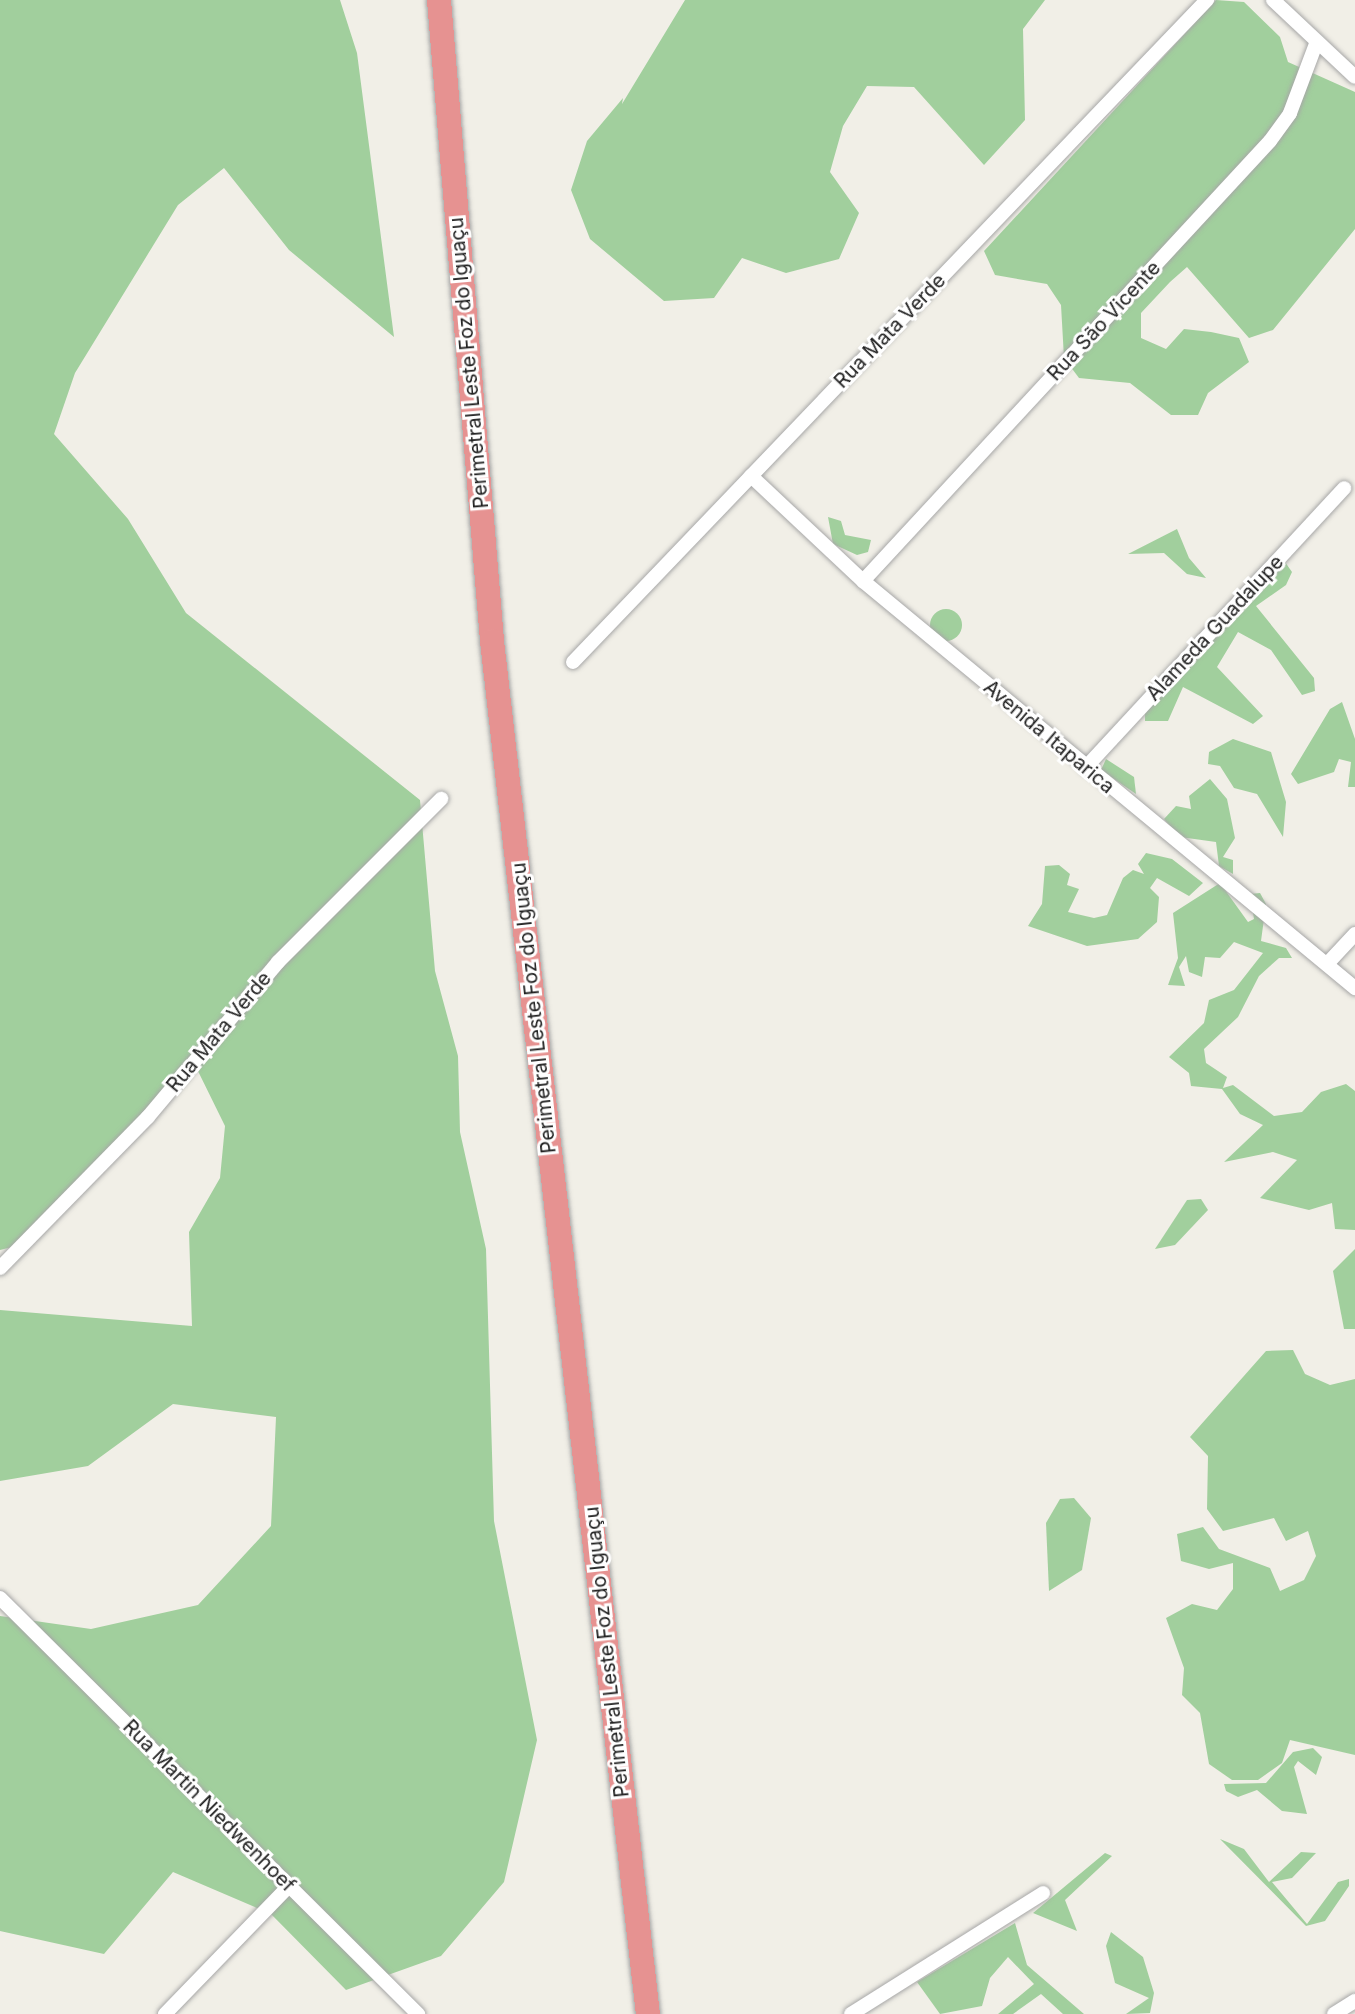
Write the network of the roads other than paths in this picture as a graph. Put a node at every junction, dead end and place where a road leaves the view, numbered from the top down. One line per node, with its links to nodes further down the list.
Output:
1 (439, 0): 22 (highway, Perimetral Leste Foz do Iguaçu)
2 (1207, 0): 6 (street, Rua Mata Verde)
3 (1273, 0): 4 (street)
4 (1316, 44): 5 (street); 8 (street, Rua São Vicente)
5 (1355, 77)
6 (751, 476): 8 (street, Avenida Itaparica); 9 (street, Rua Mata Verde)
7 (1344, 488): 10 (street, Alameda Guadalupe)
8 (863, 581): 10 (street, Avenida Itaparica)
9 (573, 662)
10 (1086, 767): 13 (street, Avenida Itaparica)
11 (441, 799): 15 (street, Rua Mata Verde)
12 (1355, 934): 13 (street)
13 (1327, 964): 14 (street, Avenida Itaparica)
14 (1355, 988)
15 (0, 1268)
16 (0, 1598): 17 (street, Rua Martin Niedwenhoef)
17 (289, 1886): 20 (street); 21 (street, Rua Martin Niedwenhoef)
18 (1043, 1893): 23 (street)
19 (1355, 2001): 24 (street)
20 (165, 2014)
21 (418, 2014)
22 (648, 2014)
23 (851, 2014)
24 (1334, 2014)

